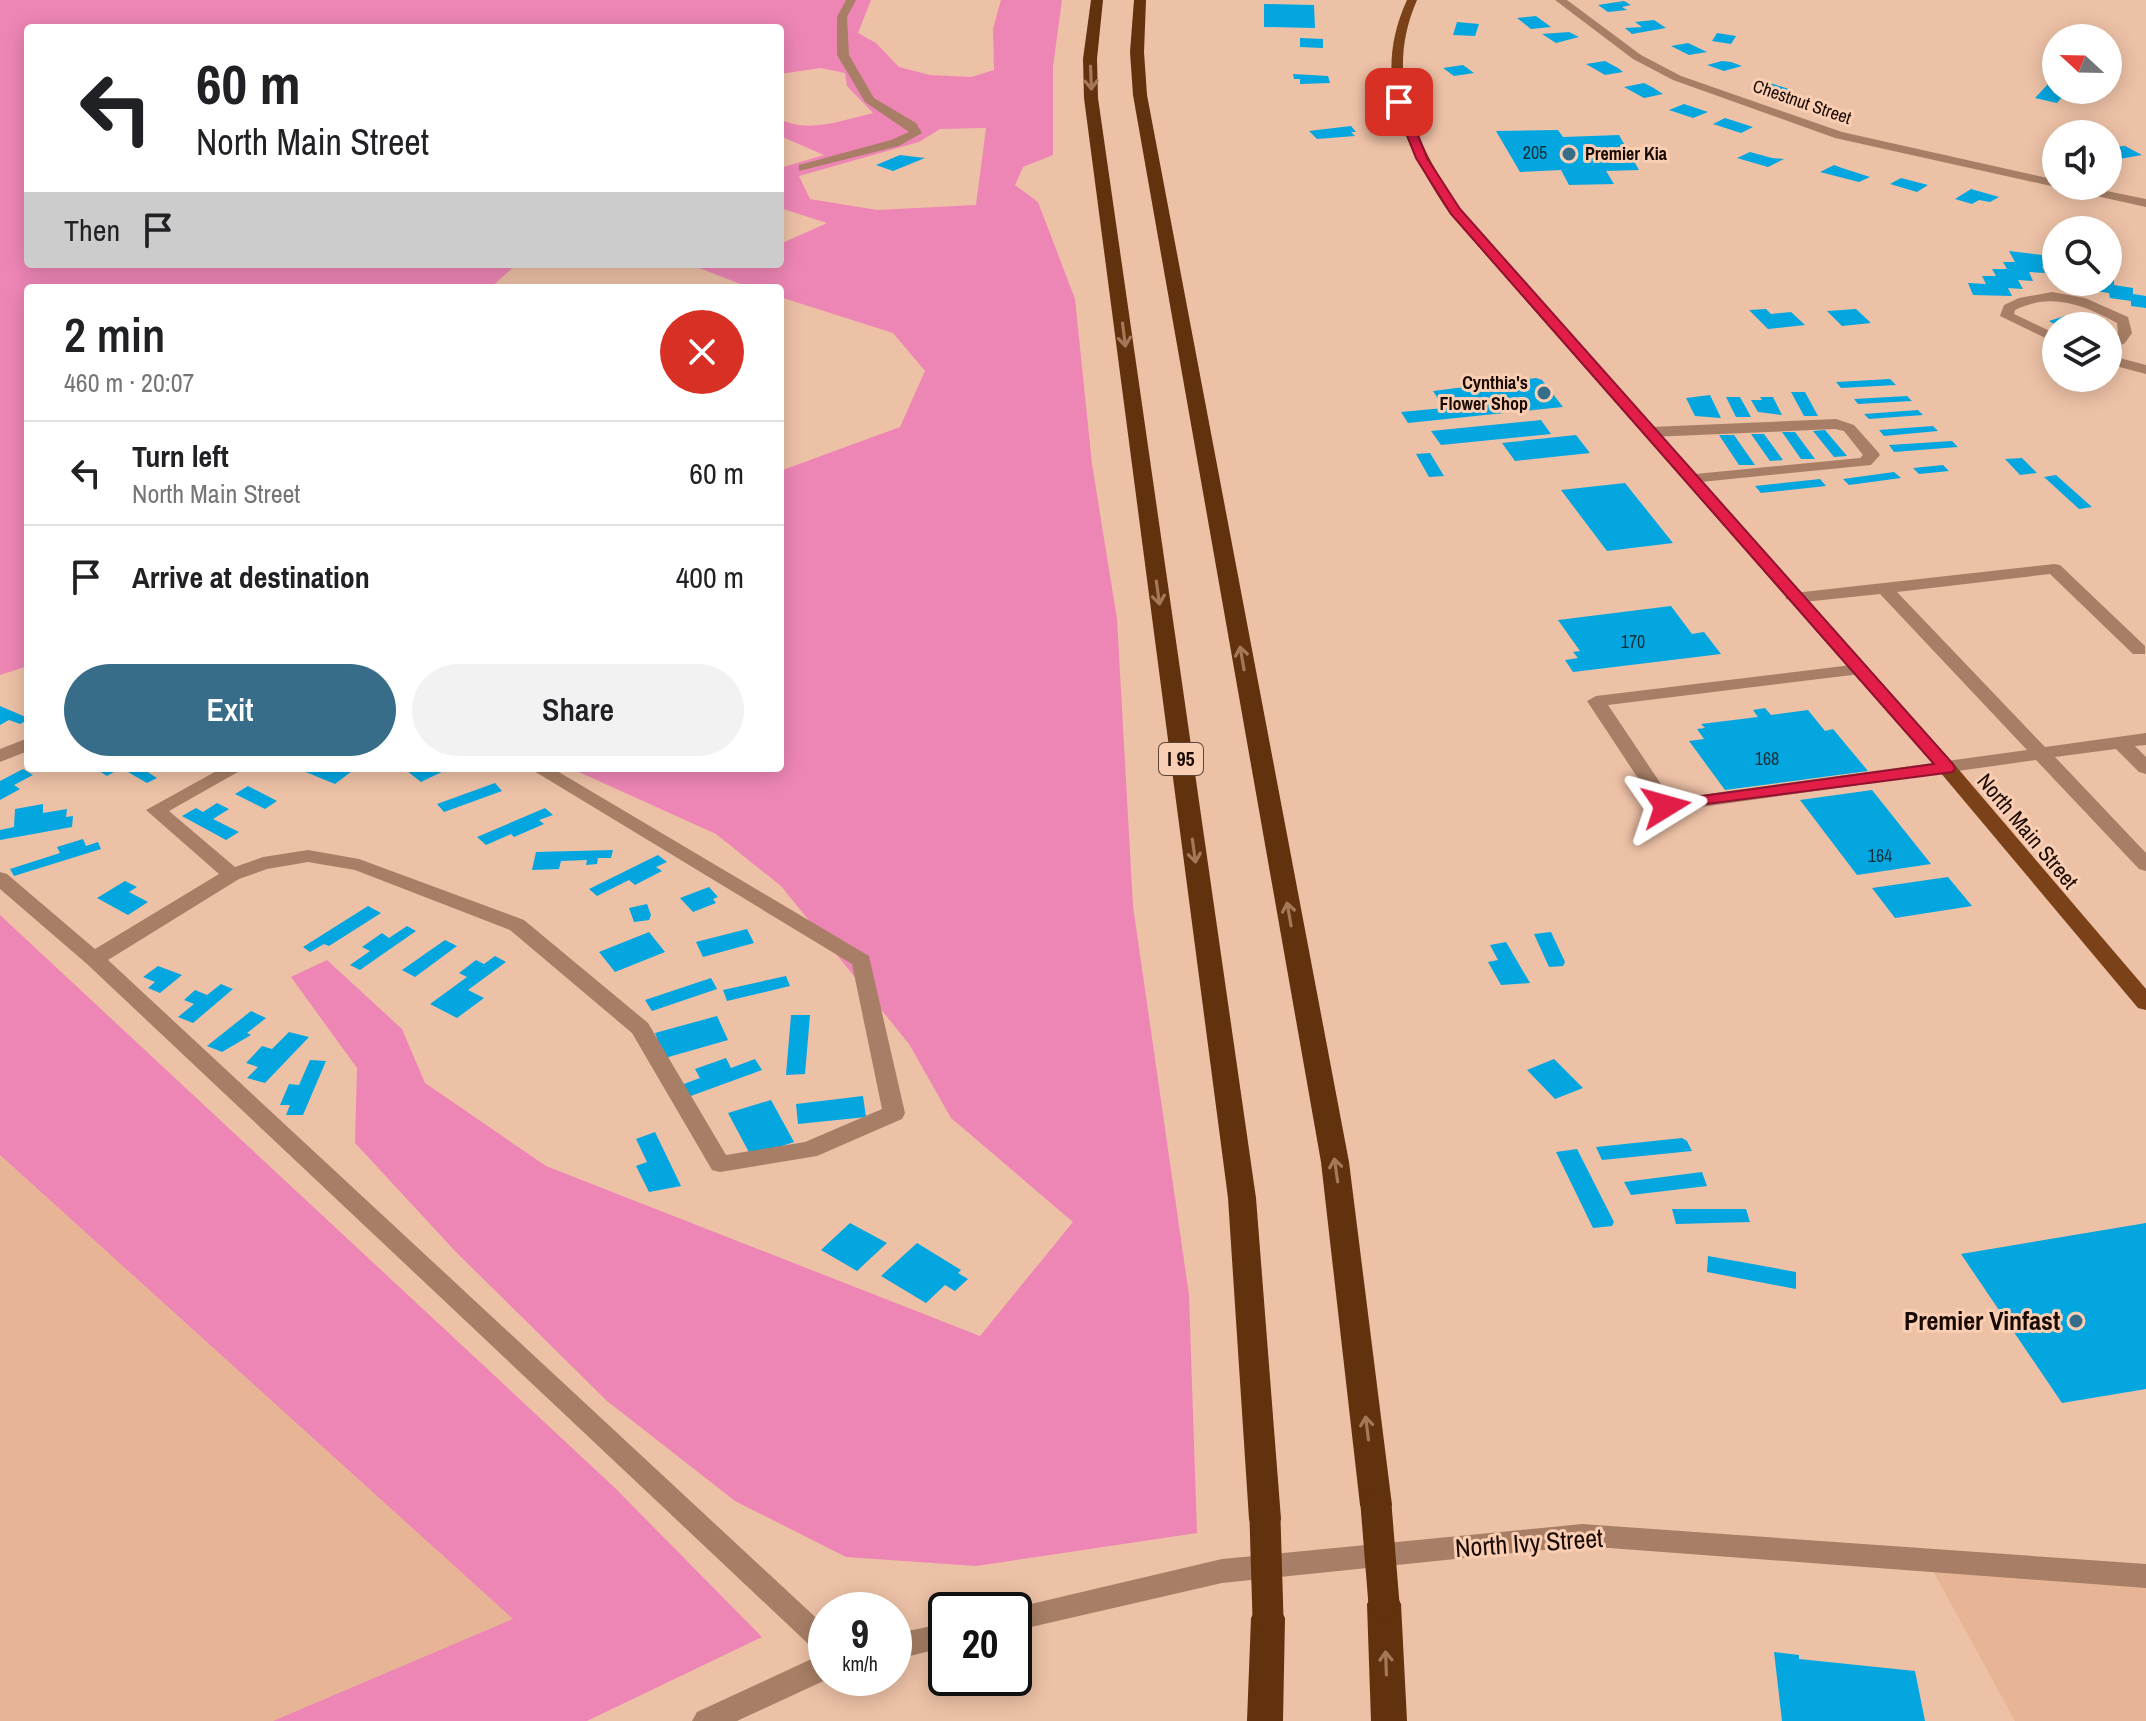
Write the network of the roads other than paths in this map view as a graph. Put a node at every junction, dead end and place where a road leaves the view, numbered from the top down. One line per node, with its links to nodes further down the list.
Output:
1 (851, 0): 6 (street)
2 (1097, 0): 41 (highway, I 95, one-way to 41, bridge)
3 (1140, 0): 42 (highway, one-way to 3, bridge)
4 (1412, 0): 16 (main road, North Main Street)
5 (1560, 0): 7 (street, Chestnut Street)
6 (803, 168)
7 (2042, 181)
8 (2122, 198): 9 (street)
9 (2146, 203)
10 (2105, 312): 12 (street)
11 (2122, 320): 13 (street)
12 (2042, 332)
13 (2122, 339)
14 (2122, 363): 15 (street)
15 (2146, 370)
16 (1651, 432): 17 (main road, North Main Street); 17 (street)
17 (1691, 478): 19 (main road, North Main Street)
18 (1886, 590): 19 (street); 20 (street); 25 (street)
19 (1794, 598): 21 (main road, North Main Street)
20 (2139, 650)
21 (1860, 669): 27 (main road, North Main Street); 27 (street)
22 (2146, 739): 23 (street)
23 (2121, 743): 25 (street); 28 (street)
24 (24, 746): 26 (street)
25 (2042, 754): 27 (street); 31 (street)
26 (0, 756)
27 (1947, 768): 35 (main road, North Main Street)
28 (2146, 768)
29 (228, 772): 32 (street)
30 (545, 772): 32 (street)
31 (2146, 865)
32 (232, 875): 34 (street)
33 (0, 878): 34 (street)
34 (94, 959): 38 (street)
35 (2146, 1003)
36 (2146, 1576): 37 (street, North Ivy Street)
37 (1032, 1615)
38 (808, 1628)
39 (808, 1674): 40 (street)
40 (707, 1721)
41 (1263, 1721)
42 (1389, 1721)

